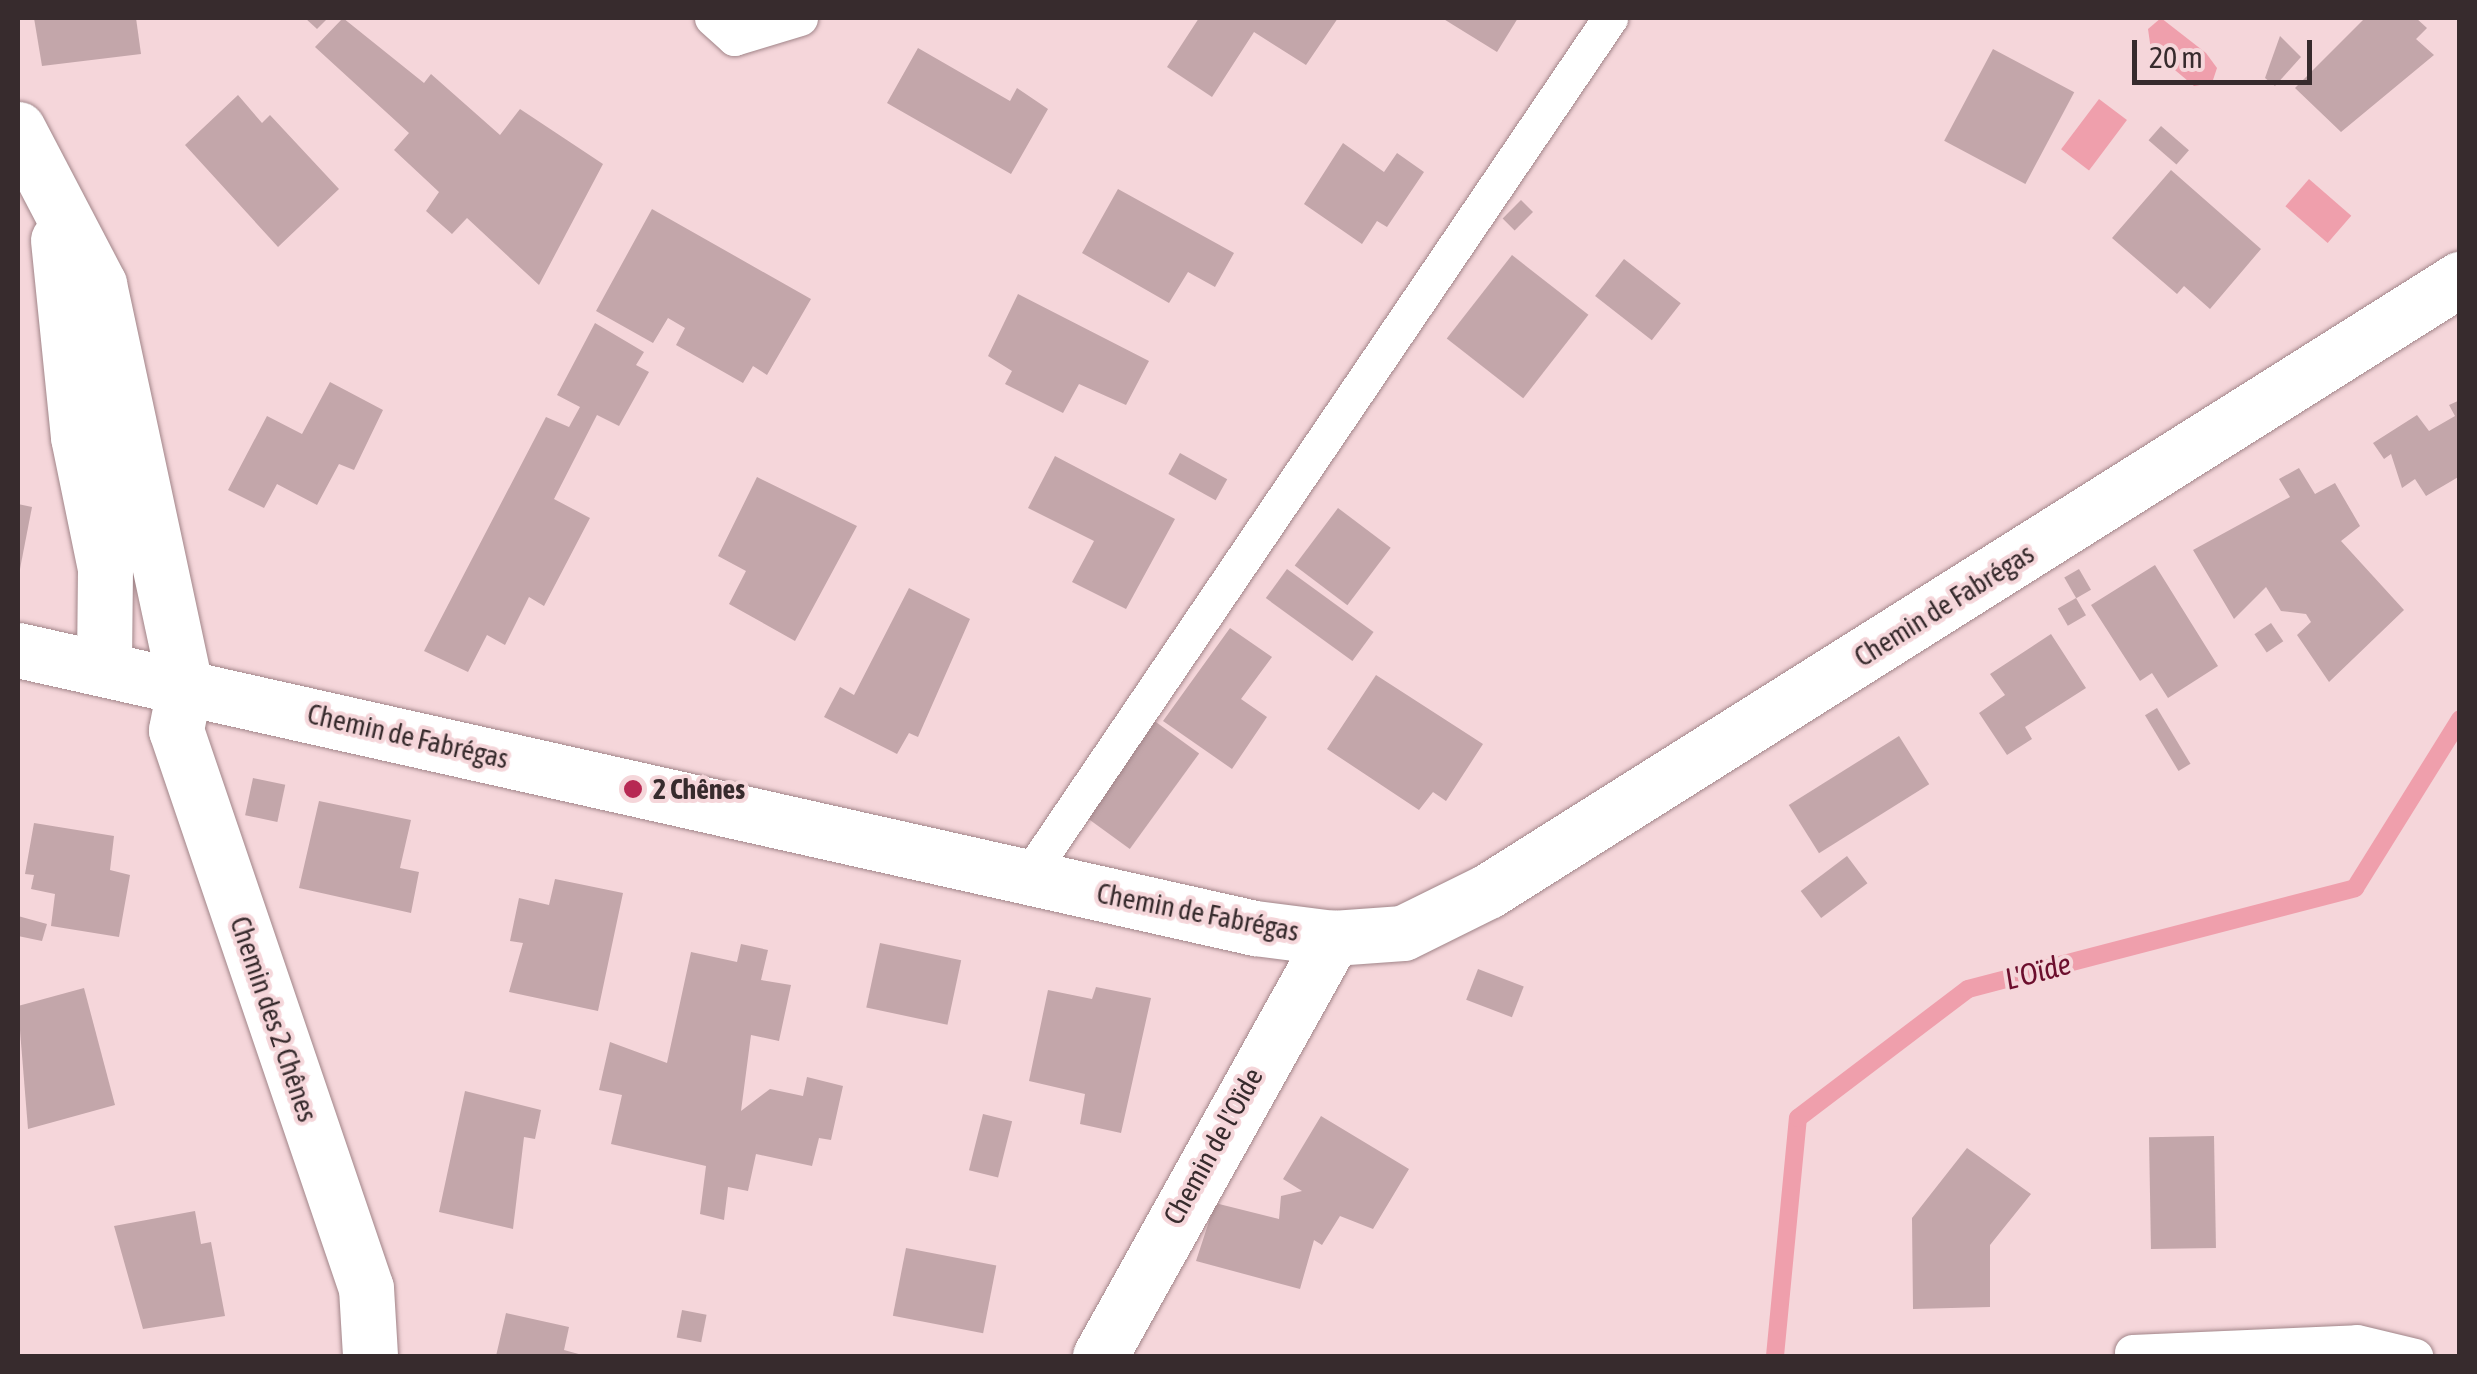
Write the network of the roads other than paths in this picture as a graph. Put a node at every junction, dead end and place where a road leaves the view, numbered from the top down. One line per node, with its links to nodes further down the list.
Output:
1 (712, 18): 2 (lane)
2 (800, 18)
3 (1610, 18): 10 (lane)
4 (18, 129): 5 (street)
5 (53, 194): 8 (street); 9 (street)
6 (2460, 279): 11 (street, Chemin de Fabrégas)
7 (18, 650): 8 (street, Chemin de Fabrégas)
8 (104, 668): 9 (street, Chemin de Fabrégas)
9 (185, 684): 10 (street, Chemin de Fabrégas); 13 (street, Chemin des 2 Chênes)
10 (1028, 876): 11 (street, Chemin de Fabrégas)
11 (1333, 938): 14 (street, Chemin de l'Oïde)
12 (2132, 1352): 15 (lane)
13 (370, 1356)
14 (1100, 1356)
15 (2415, 1356)

